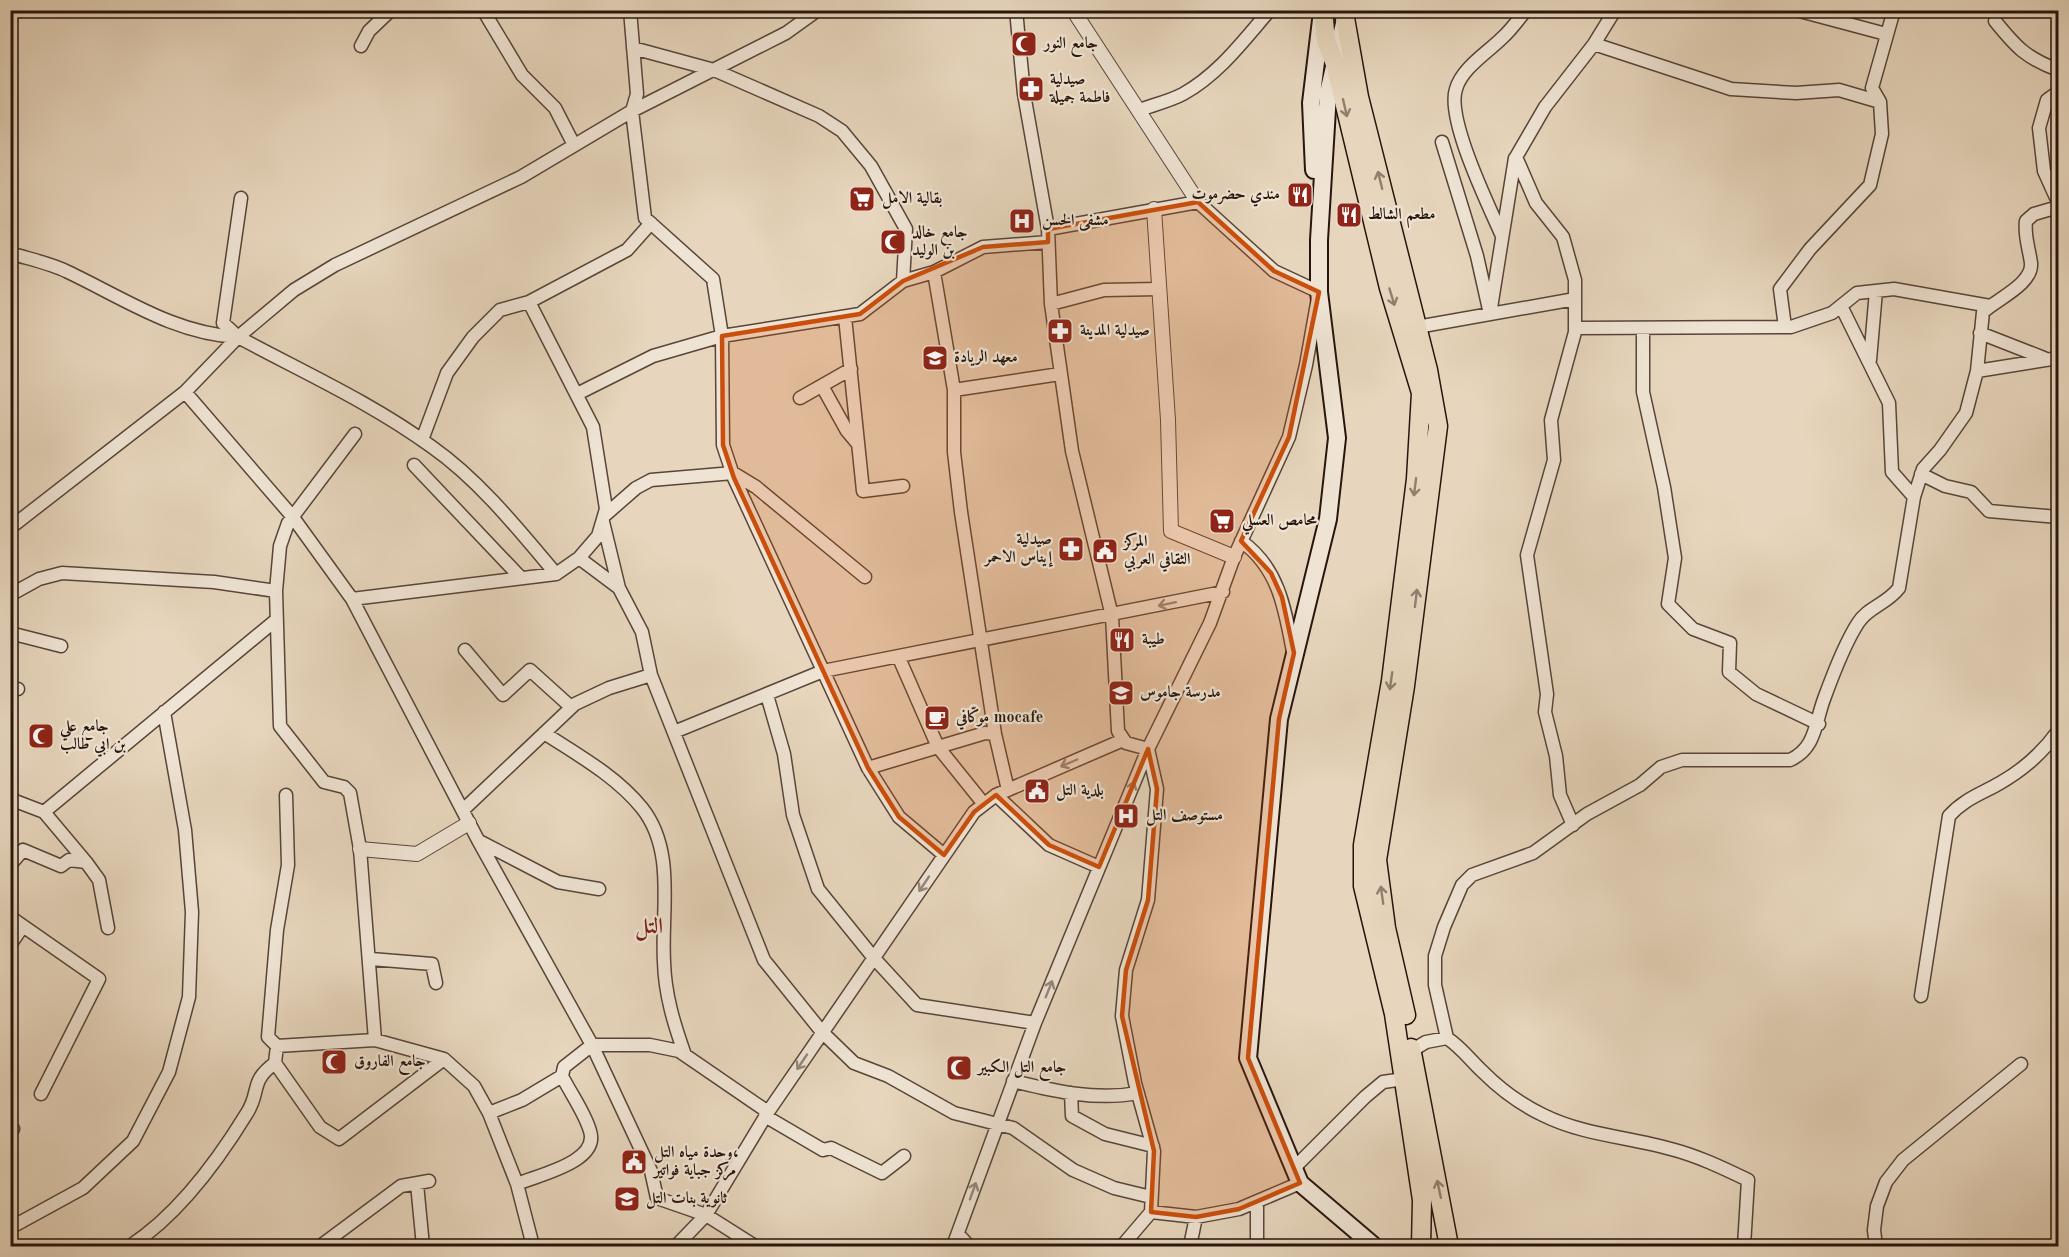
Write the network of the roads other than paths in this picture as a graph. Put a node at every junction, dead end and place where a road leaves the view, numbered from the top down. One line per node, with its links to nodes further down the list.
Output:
1 (391, 10): 17 (street)
2 (483, 10): 27 (street)
3 (630, 10): 18 (street)
4 (818, 10): 20 (street)
5 (1016, 10): 35 (street)
6 (1072, 10): 24 (street)
7 (1270, 10): 24 (street)
8 (1526, 10): 36 (street)
9 (1615, 10): 16 (street)
10 (1796, 10): 15 (street)
11 (1894, 10): 15 (street)
12 (1322, 13): 19 (main road); 37 (main road)
13 (1346, 14): 19 (main road); 51 (main road, one-way to 13)
14 (1995, 21): 21 (street)
15 (1886, 34): 23 (street)
16 (1594, 44): 23 (street); 28 (street)
17 (361, 46)
18 (633, 48): 20 (street); 25 (street)
19 (1335, 64): 37 (main road); 148 (main road, one-way to 148)
20 (714, 70): 25 (street); 40 (street)
21 (2058, 70)
22 (2058, 92): 31 (street)
23 (1880, 102): 52 (street)
24 (1139, 110): 30 (street)
25 (632, 111): 27 (street); 34 (street)
26 (1442, 142): 49 (street)
27 (574, 145): 57 (street)
28 (1515, 157): 36 (street); 44 (street)
29 (241, 198): 57 (street)
30 (1198, 202): 33 (street); 43 (street)
31 (2058, 202)
32 (2058, 207): 48 (street)
33 (1154, 208): 35 (street); 41 (street)
34 (651, 223): 45 (street); 56 (street)
35 (1048, 235): 39 (street); 46 (street)
36 (1502, 238): 49 (street)
37 (1319, 240): 43 (main road)
38 (10, 253): 57 (street)
39 (934, 272): 40 (street); 64 (street)
40 (903, 281): 50 (street)
41 (1160, 289): 46 (street); 81 (street)
42 (1876, 291): 47 (street); 48 (street); 59 (street)
43 (1319, 292): 80 (street); 97 (main road)
44 (1575, 299): 49 (street); 53 (street)
45 (529, 302): 66 (street); 69 (street)
46 (1051, 304): 62 (street)
47 (1840, 306): 52 (street); 59 (street)
48 (1990, 306): 55 (street)
49 (1490, 314): 51 (street)
50 (845, 317): 56 (street); 60 (street)
51 (1417, 327): 142 (main road, one-way to 51)
52 (1785, 327): 54 (street)
53 (1575, 328): 54 (street); 120 (street)
54 (1642, 328): 104 (street)
55 (1980, 333): 58 (street); 61 (street)
56 (722, 336): 66 (street); 72 (street)
57 (238, 337): 65 (street); 69 (street)
58 (2052, 358): 61 (street)
59 (1870, 361): 75 (street)
60 (851, 369): 63 (street); 70 (street)
61 (1977, 371): 73 (street)
62 (1060, 374): 64 (street); 91 (street)
63 (822, 386): 67 (street); 70 (street)
64 (954, 390): 94 (street)
65 (184, 392): 76 (street); 79 (street)
66 (577, 394): 78 (street)
67 (800, 398)
68 (355, 434): 76 (street)
69 (422, 440): 83 (street)
70 (858, 443): 74 (street)
71 (414, 465): 85 (street)
72 (733, 473): 78 (street); 84 (street); 99 (street)
73 (1921, 474): 75 (street); 77 (street)
74 (903, 486)
75 (1914, 497): 104 (street)
76 (292, 516): 87 (street); 90 (street)
77 (2058, 517)
78 (603, 518): 82 (street); 86 (street)
79 (10, 528)
80 (1241, 542): 81 (street); 97 (street)
81 (1234, 557): 88 (street)
82 (579, 558): 83 (street); 86 (street)
83 (556, 574): 85 (street)
84 (865, 577)
85 (521, 578): 90 (street)
86 (619, 588): 100 (street)
87 (276, 591): 89 (street); 92 (street)
88 (1222, 592): 91 (street, one-way to 91); 111 (street)
89 (10, 595)
90 (352, 599): 119 (street)
91 (1112, 616): 94 (street); 109 (street)
92 (276, 620): 103 (street); 122 (street)
93 (10, 633): 95 (street)
94 (981, 638): 98 (street); 108 (street)
95 (61, 646)
96 (465, 650): 102 (street)
97 (1294, 653): 158 (main road)
98 (899, 658): 99 (street); 110 (street)
99 (823, 671): 101 (street); 112 (street)
100 (651, 675): 102 (street); 106 (street)
101 (767, 695): 106 (street); 132 (street)
102 (572, 707): 107 (street)
103 (164, 712): 118 (street); 165 (street)
104 (1819, 724): 120 (street)
105 (2058, 731): 135 (street)
106 (674, 732): 137 (street)
107 (544, 733): 119 (street); 143 (street)
108 (995, 734): 110 (street); 113 (street)
109 (1123, 740): 111 (street); 113 (street, one-way to 113)
110 (938, 747): 112 (street); 117 (street)
111 (1148, 749): 126 (street, one-way to 111); 151 (street)
112 (868, 768): 123 (street)
113 (1008, 789): 115 (street)
114 (286, 795): 141 (street)
115 (996, 795): 117 (street); 126 (street)
116 (10, 799): 118 (street)
117 (983, 803): 123 (street)
118 (44, 812): 124 (street)
119 (466, 817): 121 (street); 122 (street)
120 (1573, 825): 138 (street)
121 (478, 840): 127 (street); 140 (street)
122 (360, 849): 133 (street)
123 (944, 855): 132 (street, one-way to 132)
124 (86, 862): 125 (street); 130 (street)
125 (10, 865)
126 (1099, 867): 136 (street, one-way to 126)
127 (599, 889)
128 (10, 917): 129 (street)
129 (22, 926): 131 (street); 152 (street)
130 (108, 928)
131 (10, 945)
132 (873, 957): 136 (street); 137 (street)
133 (371, 959): 134 (street); 139 (street)
134 (436, 983)
135 (1921, 996)
136 (1035, 1023): 149 (street)
137 (822, 1032): 154 (street, one-way to 154); 155 (street)
138 (1447, 1038): 142 (street); 180 (street)
139 (375, 1040): 141 (street); 144 (street)
140 (592, 1045): 143 (street); 147 (street); 163 (street)
141 (277, 1046): 145 (street)
142 (1411, 1051): 179 (main road, one-way to 142)
143 (685, 1055): 154 (street)
144 (444, 1059): 145 (street); 153 (street)
145 (275, 1063): 169 (street)
146 (2021, 1064): 181 (street)
147 (562, 1077): 153 (street); 159 (street)
148 (1404, 1079): 158 (street); 178 (main road)
149 (1013, 1081): 150 (street); 155 (street)
150 (1071, 1093): 151 (street); 156 (street)
151 (1138, 1093): 156 (street)
152 (41, 1094)
153 (489, 1113): 159 (street)
154 (767, 1114): 157 (street); 163 (street)
155 (998, 1123): 160 (street); 166 (street, one-way to 155)
156 (1152, 1146): 160 (street)
157 (904, 1156)
158 (1297, 1176): 161 (street); 177 (main road)
159 (517, 1184): 171 (street)
160 (1151, 1197): 162 (street)
161 (1257, 1203): 164 (street); 176 (street)
162 (1151, 1212): 164 (street); 174 (street)
163 (706, 1215): 168 (street); 172 (street)
164 (1196, 1217): 175 (street)
165 (10, 1228)
166 (955, 1240): 173 (street)
167 (323, 1244): 170 (street)
168 (681, 1245)
169 (130, 1246)
170 (423, 1246)
171 (533, 1246)
172 (755, 1246)
173 (969, 1246)
174 (1122, 1246)
175 (1190, 1246)
176 (1257, 1246)
177 (1374, 1246)
178 (1421, 1246)
179 (1449, 1246)
180 (1744, 1246)
181 (1876, 1246)

